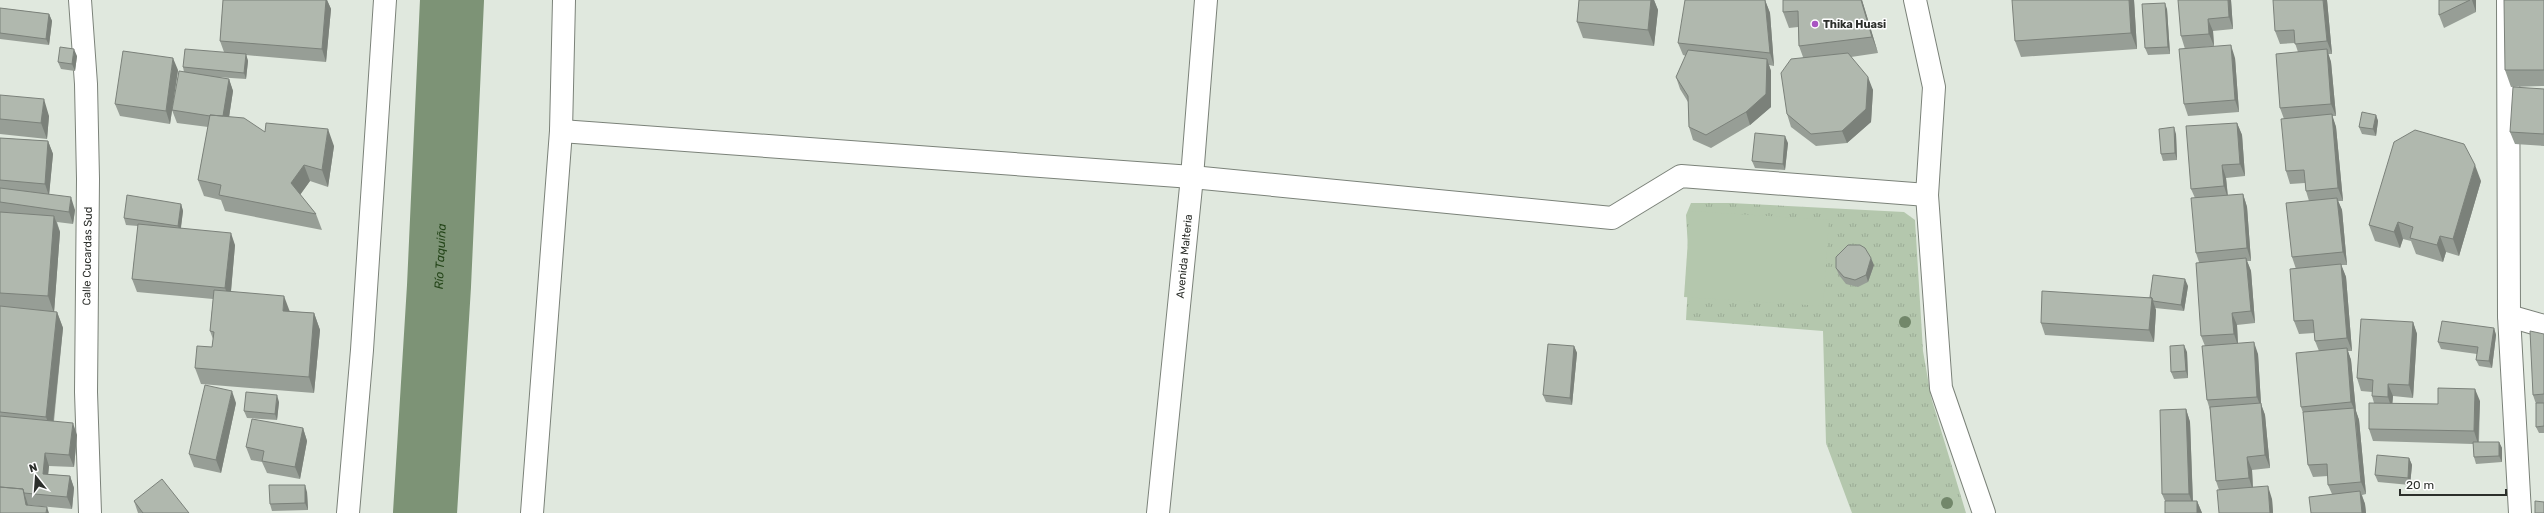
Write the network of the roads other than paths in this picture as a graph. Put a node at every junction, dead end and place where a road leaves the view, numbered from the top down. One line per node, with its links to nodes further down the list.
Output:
1 (80, 0): 12 (street, Calle Cucardas Sud)
2 (385, 0): 13 (street)
3 (564, 0): 7 (street)
4 (1206, 0): 8 (street, Avenida Malteria)
5 (1915, 0): 9 (street)
6 (2508, 0): 10 (street)
7 (562, 131): 8 (street); 14 (street)
8 (1192, 177): 9 (street); 15 (street, Avenida Malteria)
9 (1927, 194): 16 (street)
10 (2509, 316): 11 (street); 17 (street)
11 (2544, 326)
12 (90, 513)
13 (348, 513)
14 (532, 513)
15 (1158, 513)
16 (1984, 513)
17 (2520, 513)

